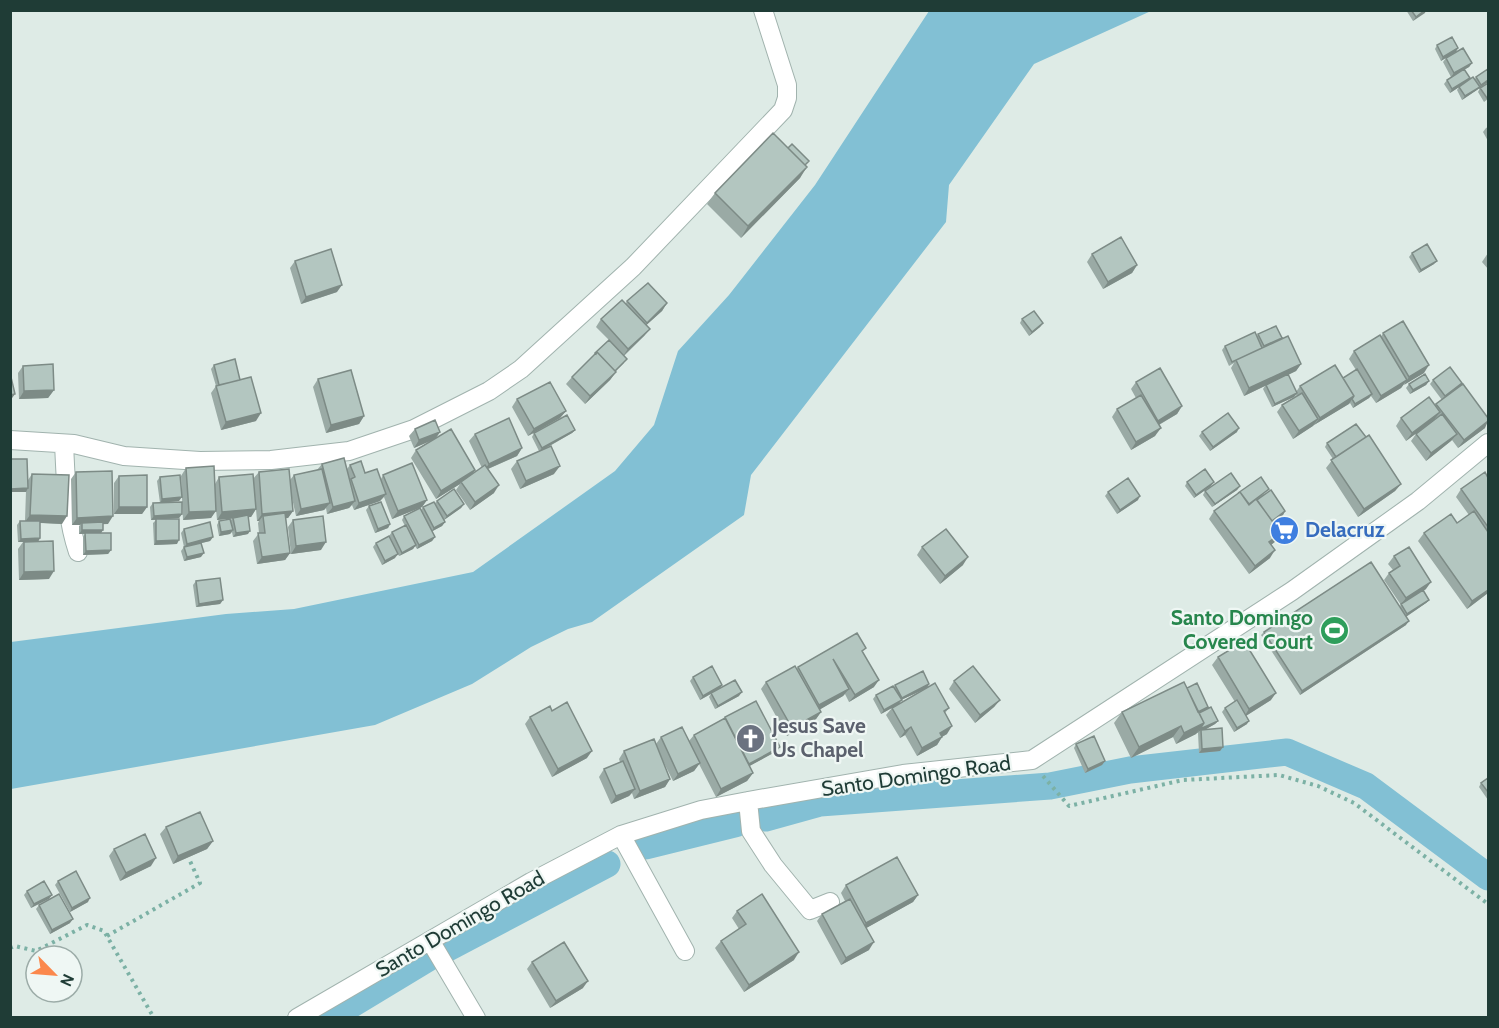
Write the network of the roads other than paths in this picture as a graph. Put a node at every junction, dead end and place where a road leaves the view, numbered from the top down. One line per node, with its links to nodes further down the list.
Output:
1 (763, 10): 4 (street)
2 (10, 440): 4 (street)
3 (1488, 443): 6 (street, Santo Domingo Road)
4 (64, 444): 5 (street)
5 (78, 552)
6 (748, 801): 7 (street, Santo Domingo Road); 8 (street)
7 (621, 835): 9 (street, Santo Domingo Road); 10 (street)
8 (830, 902)
9 (430, 942): 11 (street, Santo Domingo Road); 12 (street)
10 (684, 951)
11 (297, 1017)
12 (476, 1017)

